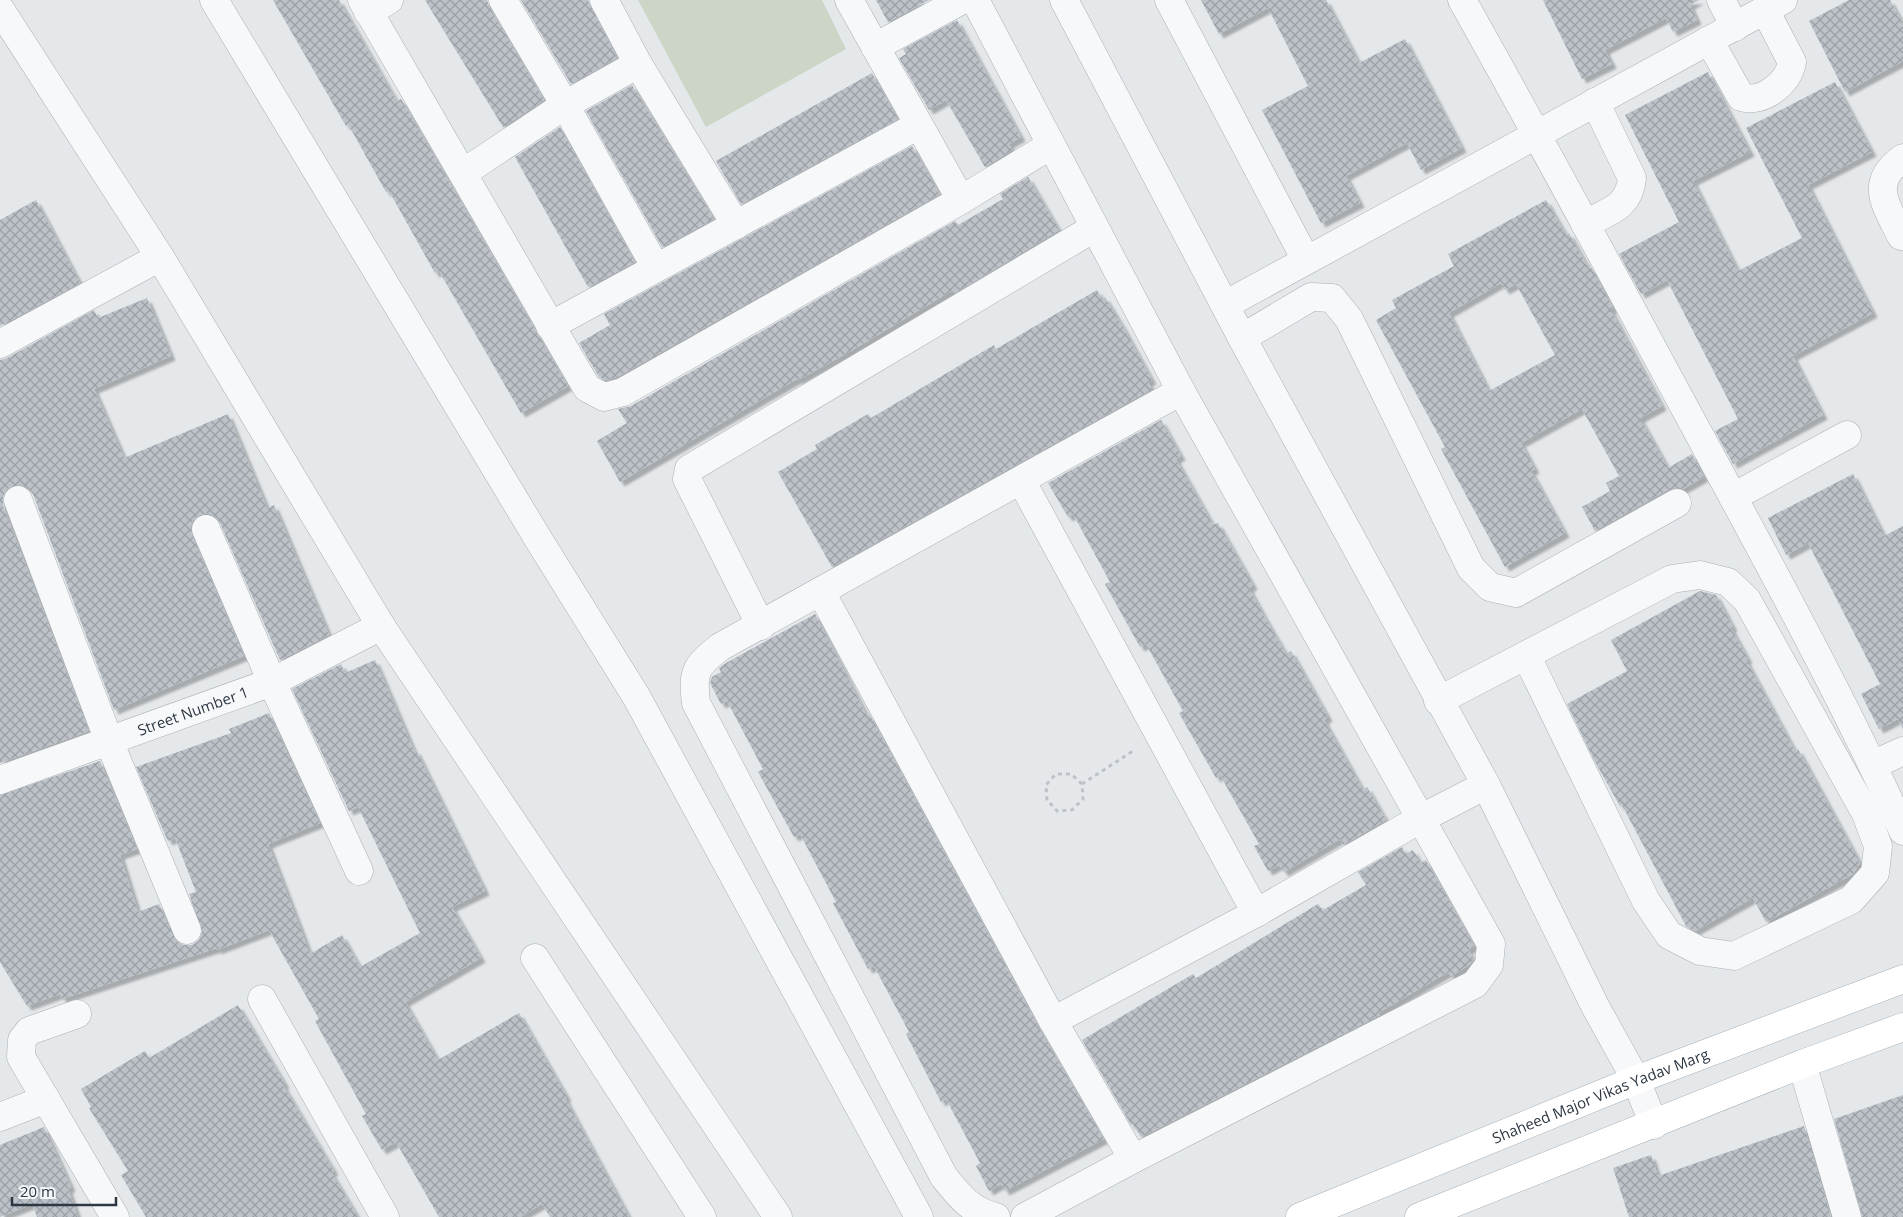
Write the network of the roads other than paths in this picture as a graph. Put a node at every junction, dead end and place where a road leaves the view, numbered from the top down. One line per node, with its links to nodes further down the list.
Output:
1 (214, 0): 76 (street)
2 (503, 0): 19 (street)
3 (604, 0): 17 (street)
4 (849, 0): 16 (street)
5 (962, 0): 16 (street)
6 (975, 0): 22 (street)
7 (1064, 0): 33 (street)
8 (1169, 0): 31 (street)
9 (1462, 0): 21 (street)
10 (1721, 0): 14 (street)
11 (373, 4): 24 (street)
12 (1774, 5): 14 (street); 15 (street)
13 (0, 10): 30 (street)
14 (1735, 27): 15 (street)
15 (1709, 40): 18 (street)
16 (875, 48): 20 (street)
17 (638, 64): 19 (street); 27 (street)
18 (1595, 102): 21 (street); 26 (street)
19 (565, 105): 24 (street); 32 (street)
20 (918, 126): 25 (street); 27 (street)
21 (1537, 134): 26 (street); 31 (street)
22 (1051, 145): 25 (street); 28 (street)
23 (1903, 158): 29 (street)
24 (463, 173): 34 (street)
25 (961, 200): 34 (street)
26 (1585, 224): 40 (street)
27 (736, 225): 32 (street)
28 (1094, 228): 37 (street); 46 (street)
29 (1901, 236)
30 (160, 257): 36 (street); 45 (street)
31 (1306, 260): 33 (street)
32 (656, 268): 34 (street)
33 (1224, 305): 35 (street)
34 (550, 326)
35 (1242, 338): 42 (street); 49 (street)
36 (0, 344)
37 (1181, 391): 39 (street); 55 (street)
38 (1847, 434): 40 (street)
39 (1022, 480): 44 (street); 58 (street)
40 (1733, 497): 52 (street)
41 (18, 500): 50 (street)
42 (1677, 503)
43 (206, 529): 48 (street)
44 (821, 592): 46 (street); 64 (street)
45 (381, 626): 48 (street, Street Number 1); 75 (street)
46 (761, 626): 77 (street)
47 (1526, 655): 47 (street); 49 (street)
48 (272, 682): 50 (street, Street Number 1); 57 (street)
49 (1438, 700): 54 (street)
50 (109, 741): 53 (street, Street Number 1); 59 (street)
51 (1903, 750): 52 (street)
52 (1873, 765): 56 (street)
53 (0, 780)
54 (1486, 785): 55 (street); 67 (street)
55 (1420, 819): 58 (street); 71 (street)
56 (1903, 831)
57 (358, 871)
58 (1256, 913): 64 (street)
59 (187, 930)
60 (535, 958): 74 (street)
61 (1903, 979): 67 (main road, Shaheed Major Vikas Yadav Marg)
62 (262, 999): 73 (street)
63 (76, 1014): 68 (street)
64 (1053, 1021): 71 (street)
65 (1903, 1026): 66 (main road)
66 (1802, 1064): 70 (main road); 81 (street)
67 (1636, 1080): 70 (street); 79 (main road, Shaheed Major Vikas Yadav Marg)
68 (46, 1099): 69 (street); 72 (street)
69 (0, 1117)
70 (1654, 1125): 80 (main road)
71 (1133, 1159): 78 (street)
72 (115, 1217)
73 (385, 1217)
74 (702, 1217)
75 (778, 1217)
76 (919, 1217)
77 (996, 1217)
78 (1025, 1217)
79 (1300, 1217)
80 (1419, 1217)
81 (1847, 1217)

